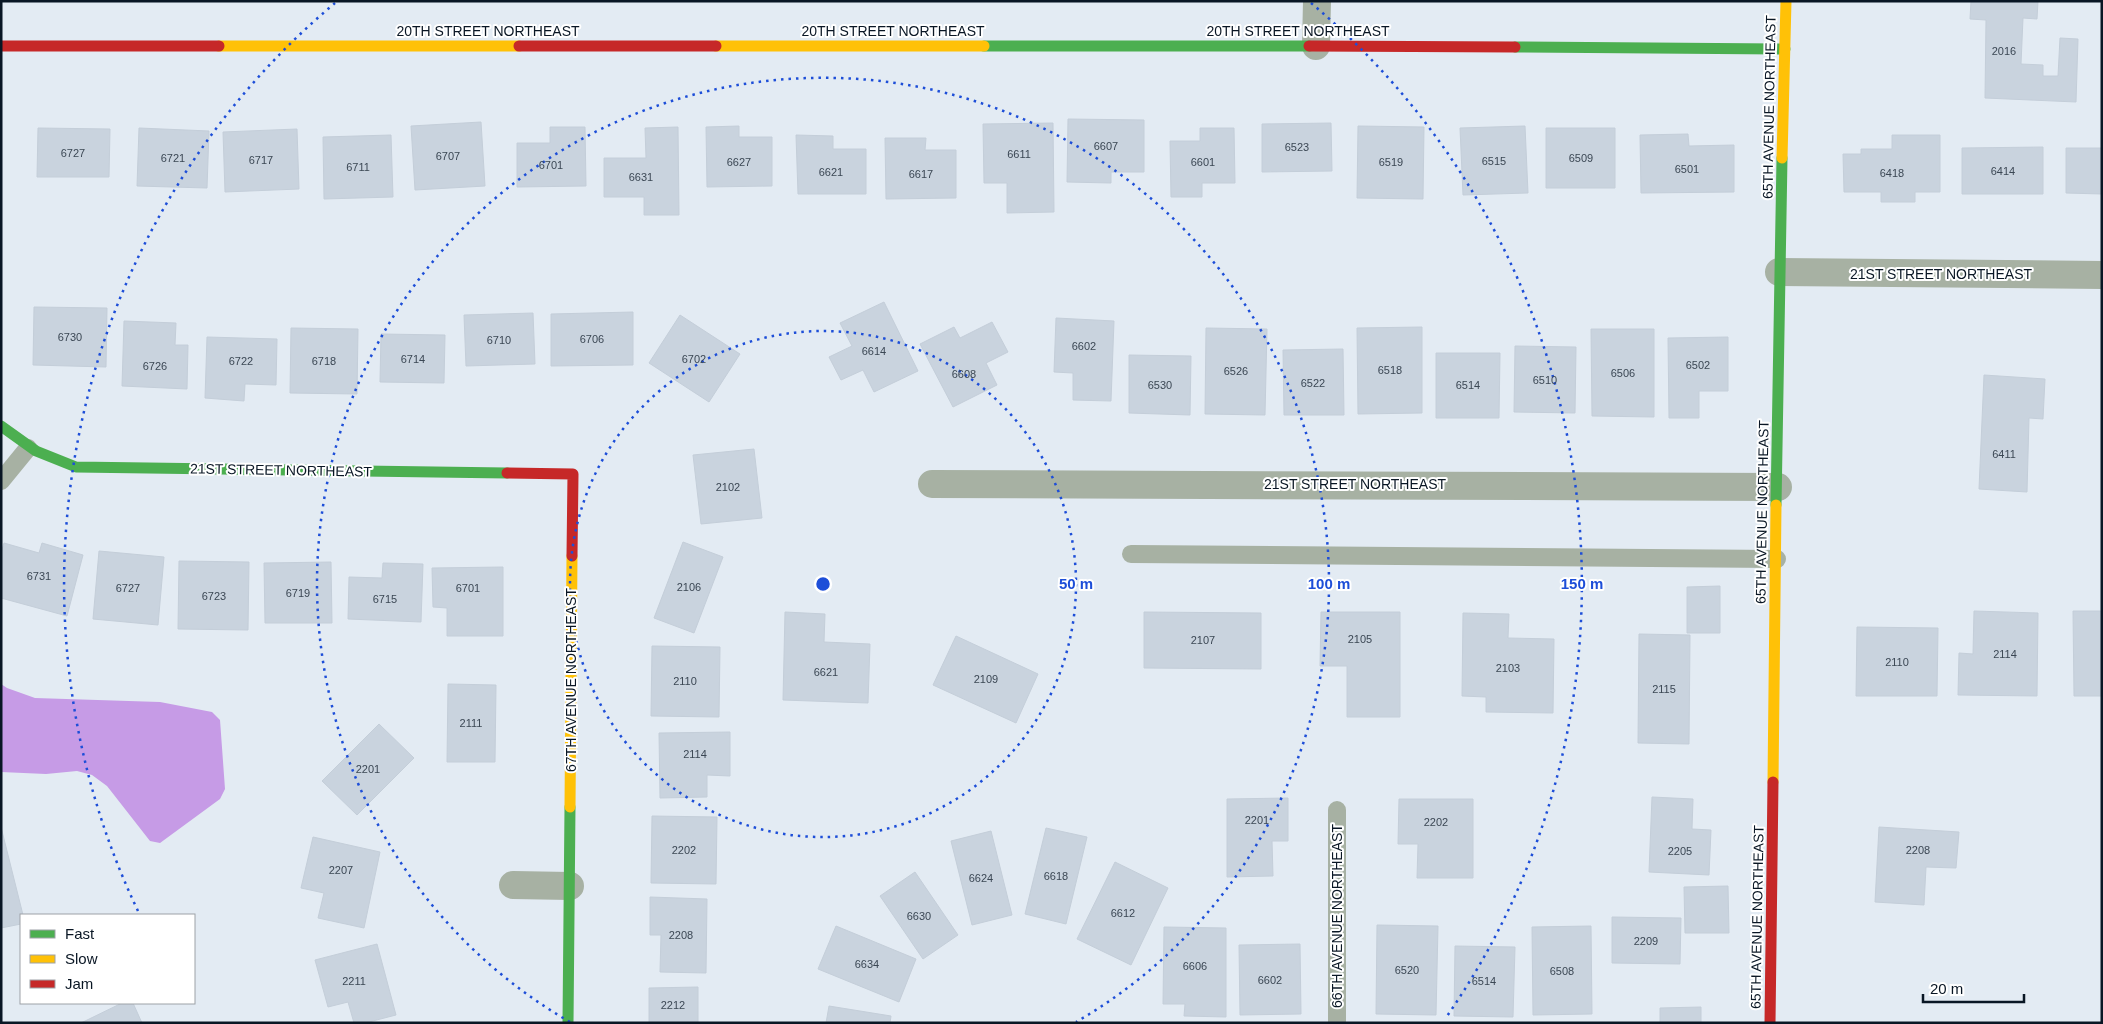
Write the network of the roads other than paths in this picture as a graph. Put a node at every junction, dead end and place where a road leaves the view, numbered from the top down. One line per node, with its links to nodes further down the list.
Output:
1 (1317, 1): 4 (street)
2 (1786, 1): 5 (street, 65TH AVENUE NORTHEAST)
3 (1, 46): 4 (street, 20TH STREET NORTHEAST)
4 (1316, 46): 5 (street, 20TH STREET NORTHEAST)
5 (1785, 49): 6 (street, 65TH AVENUE NORTHEAST)
6 (1779, 272): 7 (street, 21ST STREET NORTHEAST); 13 (street, 65TH AVENUE NORTHEAST)
7 (2102, 275)
8 (1, 426): 9 (street, 21ST STREET NORTHEAST)
9 (28, 448): 10 (street, 21ST STREET NORTHEAST); 11 (lane)
10 (572, 474): 18 (street, 67TH AVENUE NORTHEAST)
11 (1, 480)
12 (932, 484): 13 (street, 21ST STREET NORTHEAST)
13 (1778, 487): 15 (street, 65TH AVENUE NORTHEAST)
14 (1131, 554): 15 (lane)
15 (1777, 558): 21 (street, 65TH AVENUE NORTHEAST)
16 (1337, 810): 20 (lane, 66TH AVENUE NORTHEAST)
17 (513, 885): 18 (street)
18 (570, 886): 19 (street, 67TH AVENUE NORTHEAST)
19 (568, 1023)
20 (1337, 1023)
21 (1770, 1023)

